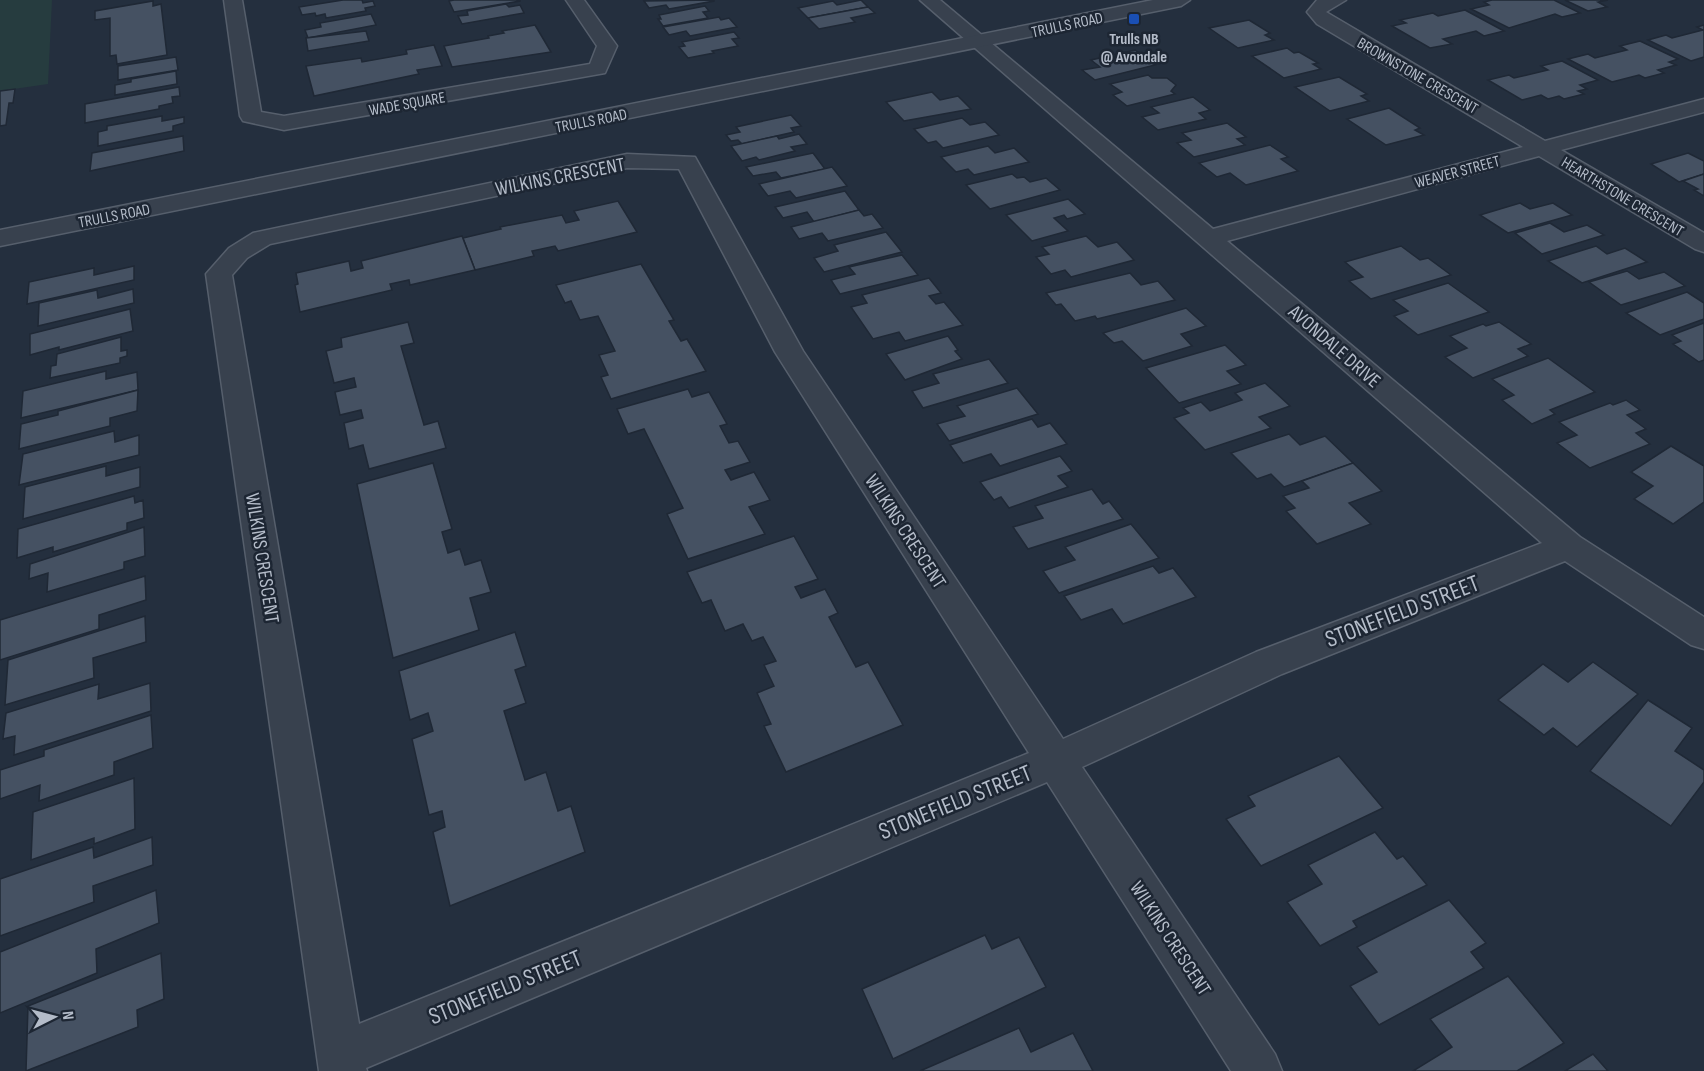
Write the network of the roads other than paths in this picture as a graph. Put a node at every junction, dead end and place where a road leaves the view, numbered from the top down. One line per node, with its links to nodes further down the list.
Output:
1 (233, 0): 2 (street, WADE SQUARE)
2 (575, 0)
3 (929, 0): 6 (street, AVONDALE DRIVE)
4 (1181, 0): 6 (street, TRULLS ROAD)
5 (1337, 0): 8 (street, BROWNSTONE CRESCENT)
6 (978, 42): 9 (street, TRULLS ROAD); 10 (street, AVONDALE DRIVE)
7 (1704, 105): 8 (street, WEAVER STREET)
8 (1543, 148): 10 (street, WEAVER STREET); 11 (street, HEARTHSTONE CRESCENT)
9 (0, 238)
10 (1210, 238): 12 (street, AVONDALE DRIVE)
11 (1704, 244)
12 (1568, 546): 13 (street, AVONDALE DRIVE); 14 (street, STONEFIELD STREET)
13 (1704, 635)
14 (1056, 760): 15 (street, STONEFIELD STREET); 15 (street, WILKINS CRESCENT); 16 (street, WILKINS CRESCENT)
15 (341, 1063)
16 (1258, 1071)

